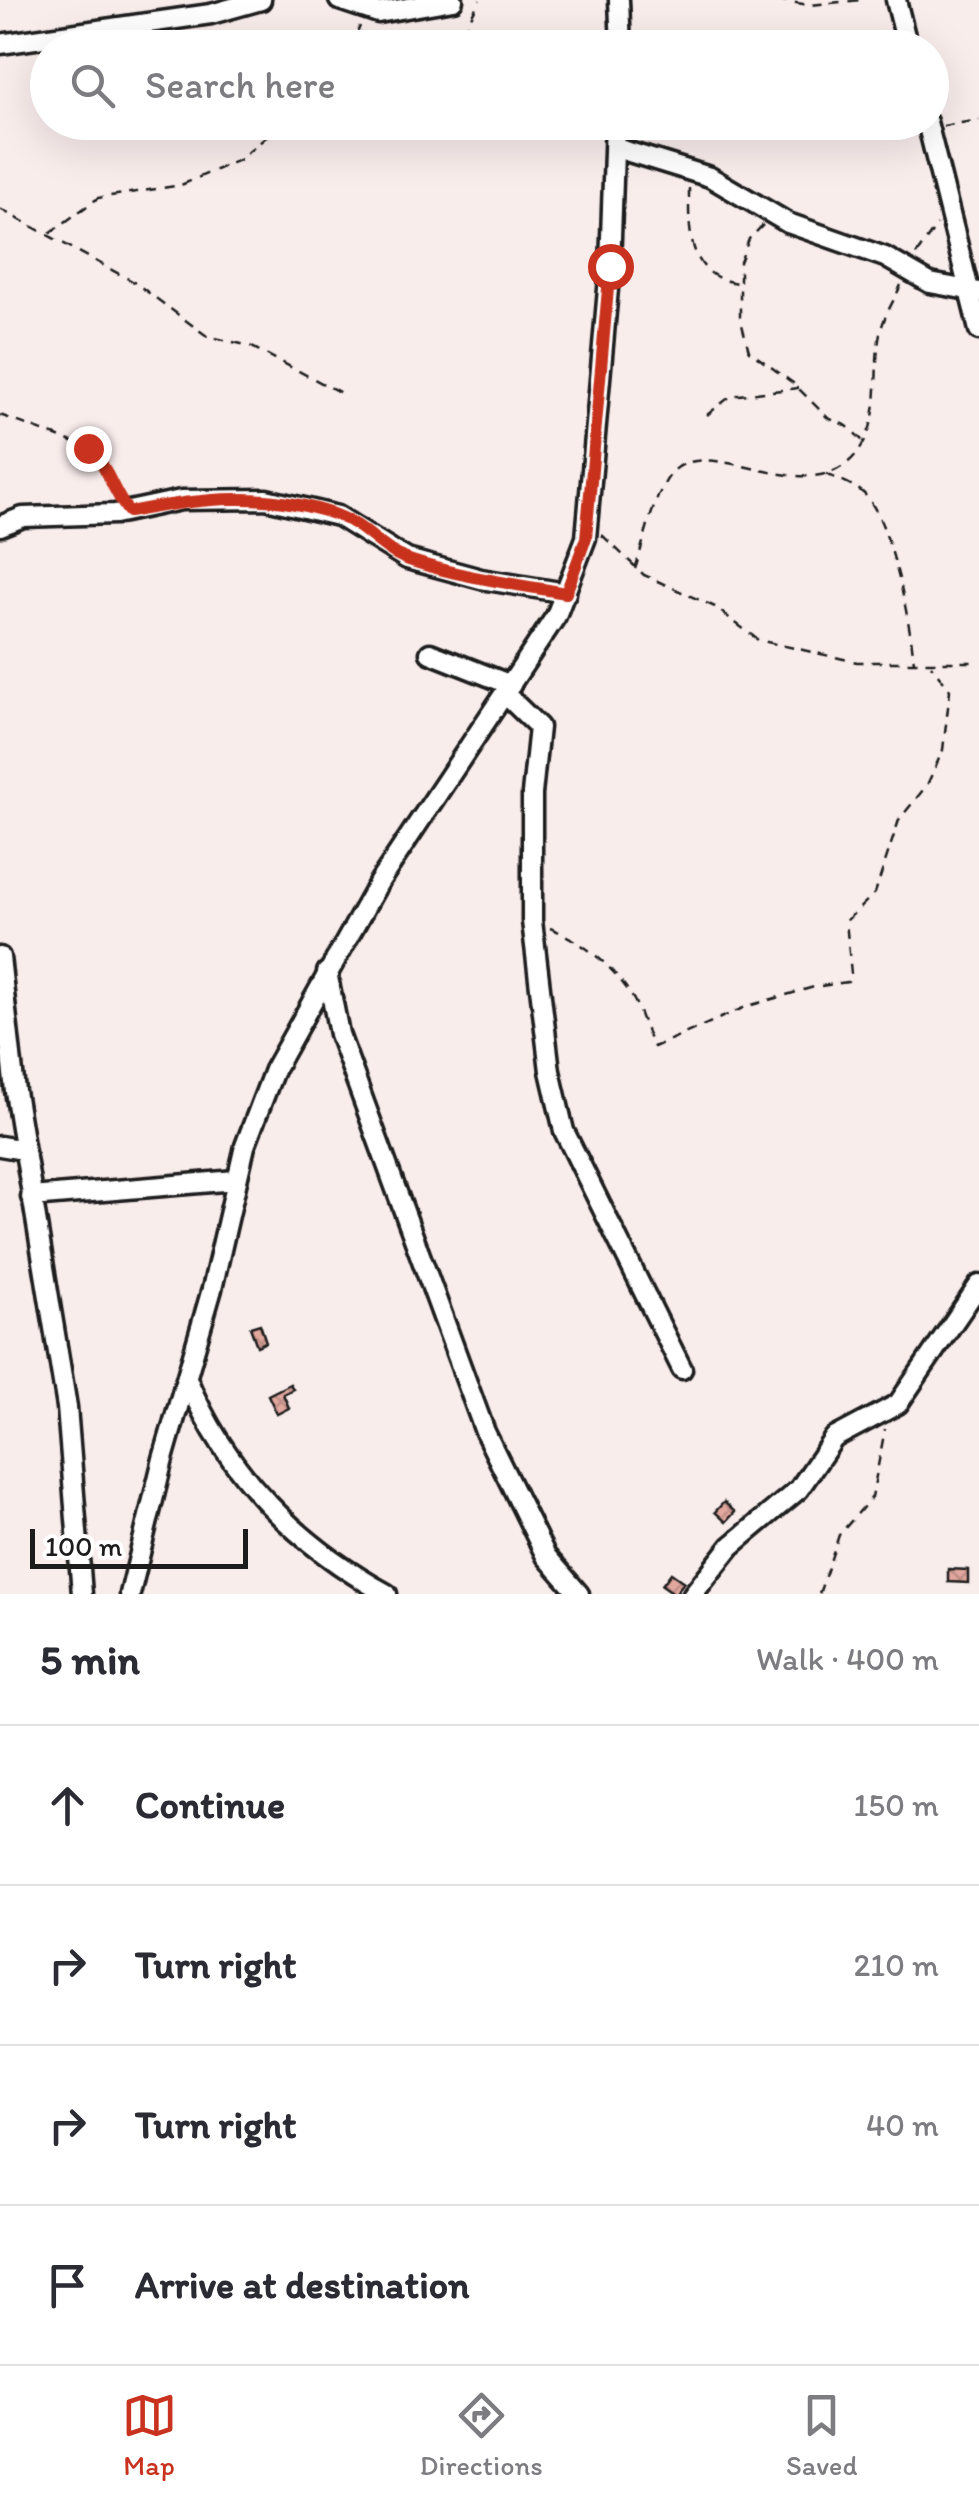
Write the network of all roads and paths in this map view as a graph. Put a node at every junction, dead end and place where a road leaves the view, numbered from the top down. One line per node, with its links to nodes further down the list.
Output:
1 (260, 0): 10 (street)
2 (339, 0): 9 (street)
3 (453, 0): 9 (street)
4 (480, 0): 12 (path)
5 (619, 0): 13 (street)
6 (777, 0): 7 (path)
7 (861, 0)
8 (896, 0): 14 (street)
9 (362, 10): 11 (path)
10 (98, 30)
11 (358, 30)
12 (464, 30)
13 (620, 30)
14 (904, 30)
15 (30, 40): 16 (street)
16 (0, 44)
17 (979, 120): 18 (path)
18 (949, 122)
19 (263, 140): 27 (path)
20 (616, 140): 22 (street)
21 (931, 140): 25 (street)
22 (616, 148): 23 (street); 39 (street)
23 (690, 171): 26 (street); 29 (path)
24 (0, 209): 27 (path)
25 (948, 212): 28 (path); 30 (street)
26 (773, 216): 28 (street); 29 (path)
27 (49, 234): 33 (path)
28 (909, 270): 30 (street); 36 (path)
29 (740, 284): 32 (path)
30 (974, 292): 31 (street)
31 (979, 330)
32 (798, 388): 34 (path); 36 (path)
33 (345, 395)
34 (707, 414)
35 (0, 415): 38 (path)
36 (864, 442): 37 (path)
37 (823, 473): 41 (path); 45 (path)
38 (129, 512): 40 (street); 42 (street)
39 (588, 519): 41 (path); 42 (street)
40 (0, 526)
41 (636, 569): 45 (path)
42 (566, 593): 47 (street)
43 (430, 653): 47 (street)
44 (979, 662): 46 (path)
45 (914, 664): 46 (path)
46 (931, 665): 48 (path)
47 (508, 689): 48 (street); 50 (street)
48 (532, 920): 56 (street)
49 (0, 957): 52 (street)
50 (327, 972): 53 (street); 62 (street)
51 (0, 1146): 52 (street)
52 (24, 1150): 54 (street)
53 (236, 1180): 54 (street); 57 (street)
54 (31, 1197): 59 (street)
55 (979, 1285): 58 (street)
56 (682, 1369)
57 (188, 1382): 60 (street); 61 (street)
58 (898, 1404): 63 (street); 64 (path)
59 (82, 1594)
60 (130, 1594)
61 (387, 1594)
62 (580, 1594)
63 (692, 1594)
64 (819, 1594)

